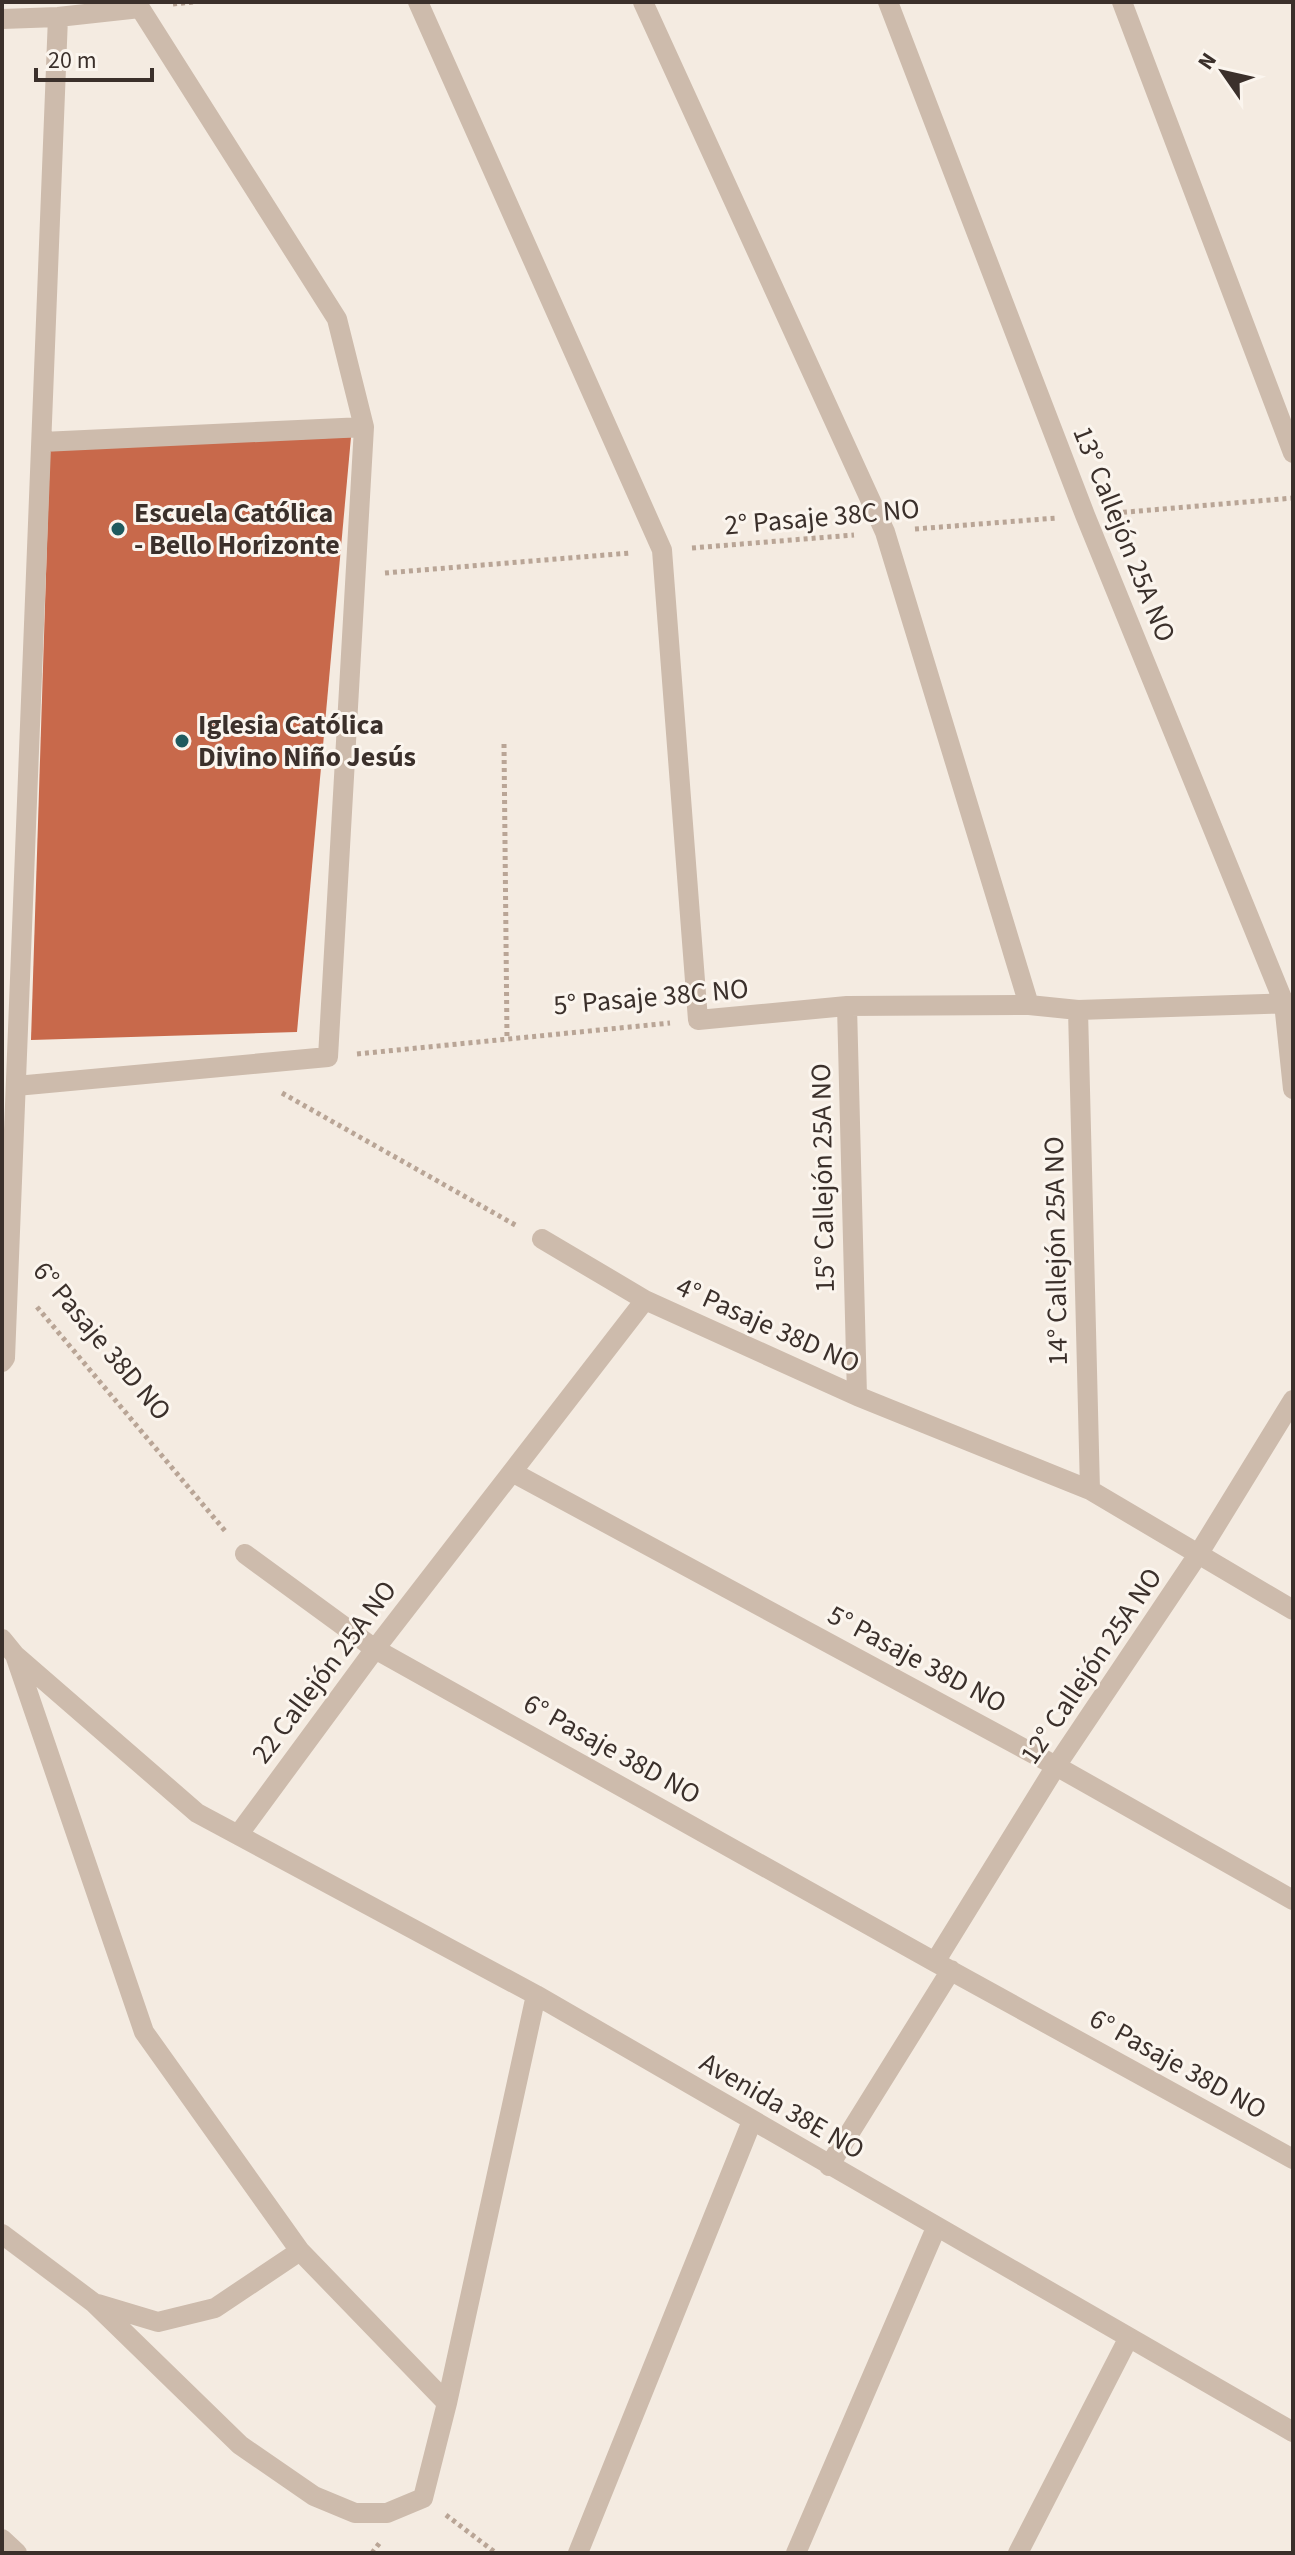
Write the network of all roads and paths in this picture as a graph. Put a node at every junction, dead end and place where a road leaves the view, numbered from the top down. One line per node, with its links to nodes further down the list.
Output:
1 (418, 2): 13 (street)
2 (643, 2): 12 (street)
3 (888, 2): 11 (street, 13° Callejón 25A NO)
4 (1122, 2): 9 (street)
5 (58, 17): 6 (street); 7 (street); 8 (street)
6 (2, 19)
7 (364, 427): 8 (street); 14 (street)
8 (42, 442): 24 (street)
9 (1293, 453)
10 (1293, 498): 11 (path, 2° Pasaje 38C NO)
11 (1085, 515): 12 (path, 2° Pasaje 38C NO); 16 (street, 13° Callejón 25A NO)
12 (885, 532): 13 (path, 2° Pasaje 38C NO); 17 (street)
13 (662, 550): 14 (path, 2° Pasaje 38C NO); 20 (street)
14 (355, 576): 22 (street)
15 (504, 744): 21 (path)
16 (1289, 1003): 19 (street, 5° Pasaje 38C NO); 25 (street, 13° Callejón 25A NO)
17 (1029, 1005): 18 (street, 5° Pasaje 38C NO); 19 (street, 5° Pasaje 38C NO)
18 (847, 1006): 20 (street, 5° Pasaje 38C NO); 30 (street, 15° Callejón 25A NO)
19 (1078, 1010): 33 (street, 14° Callejón 25A NO)
20 (698, 1020): 21 (path, 5° Pasaje 38C NO)
21 (507, 1038): 22 (path, 5° Pasaje 38C NO)
22 (328, 1057): 23 (street)
23 (232, 1065): 24 (street); 26 (path)
24 (16, 1086): 27 (street)
25 (1293, 1089)
26 (542, 1239): 28 (street, 4° Pasaje 38D NO)
27 (5, 1268): 29 (street); 35 (path, 6° Pasaje 38D NO)
28 (645, 1300): 30 (street, 4° Pasaje 38D NO); 32 (street, 22 Callejón 25A NO)
29 (2, 1362)
30 (857, 1396): 33 (street, 4° Pasaje 38D NO)
31 (1293, 1400): 34 (street, 12° Callejón 25A NO)
32 (512, 1472): 38 (street, 22 Callejón 25A NO); 40 (street, 5° Pasaje 38D NO)
33 (1090, 1490): 34 (street, 4° Pasaje 38D NO)
34 (1199, 1553): 36 (street, 4° Pasaje 38D NO); 40 (street, 12° Callejón 25A NO)
35 (245, 1554): 38 (street, 6° Pasaje 38D NO)
36 (1293, 1610)
37 (2, 1639): 39 (street)
38 (375, 1649): 41 (street, 22 Callejón 25A NO); 43 (street, 6° Pasaje 38D NO)
39 (15, 1655): 41 (street); 50 (street)
40 (1056, 1766): 42 (street, 5° Pasaje 38D NO); 43 (street, 12° Callejón 25A NO)
41 (238, 1835): 44 (street, Avenida 38E NO)
42 (1293, 1900)
43 (943, 1966): 46 (street, 6° Pasaje 38D NO); 47 (street, 12° Callejón 25A NO)
44 (536, 1995): 45 (street, Avenida 38E NO); 53 (street)
45 (752, 2121): 47 (street, Avenida 38E NO); 59 (street)
46 (1293, 2159)
47 (829, 2166): 48 (street, Avenida 38E NO)
48 (936, 2228): 52 (street, Avenida 38E NO); 60 (street)
49 (2, 2234): 51 (street)
50 (300, 2251): 51 (street); 53 (street)
51 (94, 2303): 55 (street)
52 (1128, 2339): 54 (street, Avenida 38E NO); 61 (street)
53 (447, 2403): 55 (street)
54 (1293, 2432)
55 (423, 2498): 58 (path)
56 (2, 2539): 57 (street)
57 (17, 2553)
58 (496, 2553)
59 (578, 2553)
60 (796, 2553)
61 (1018, 2553)

